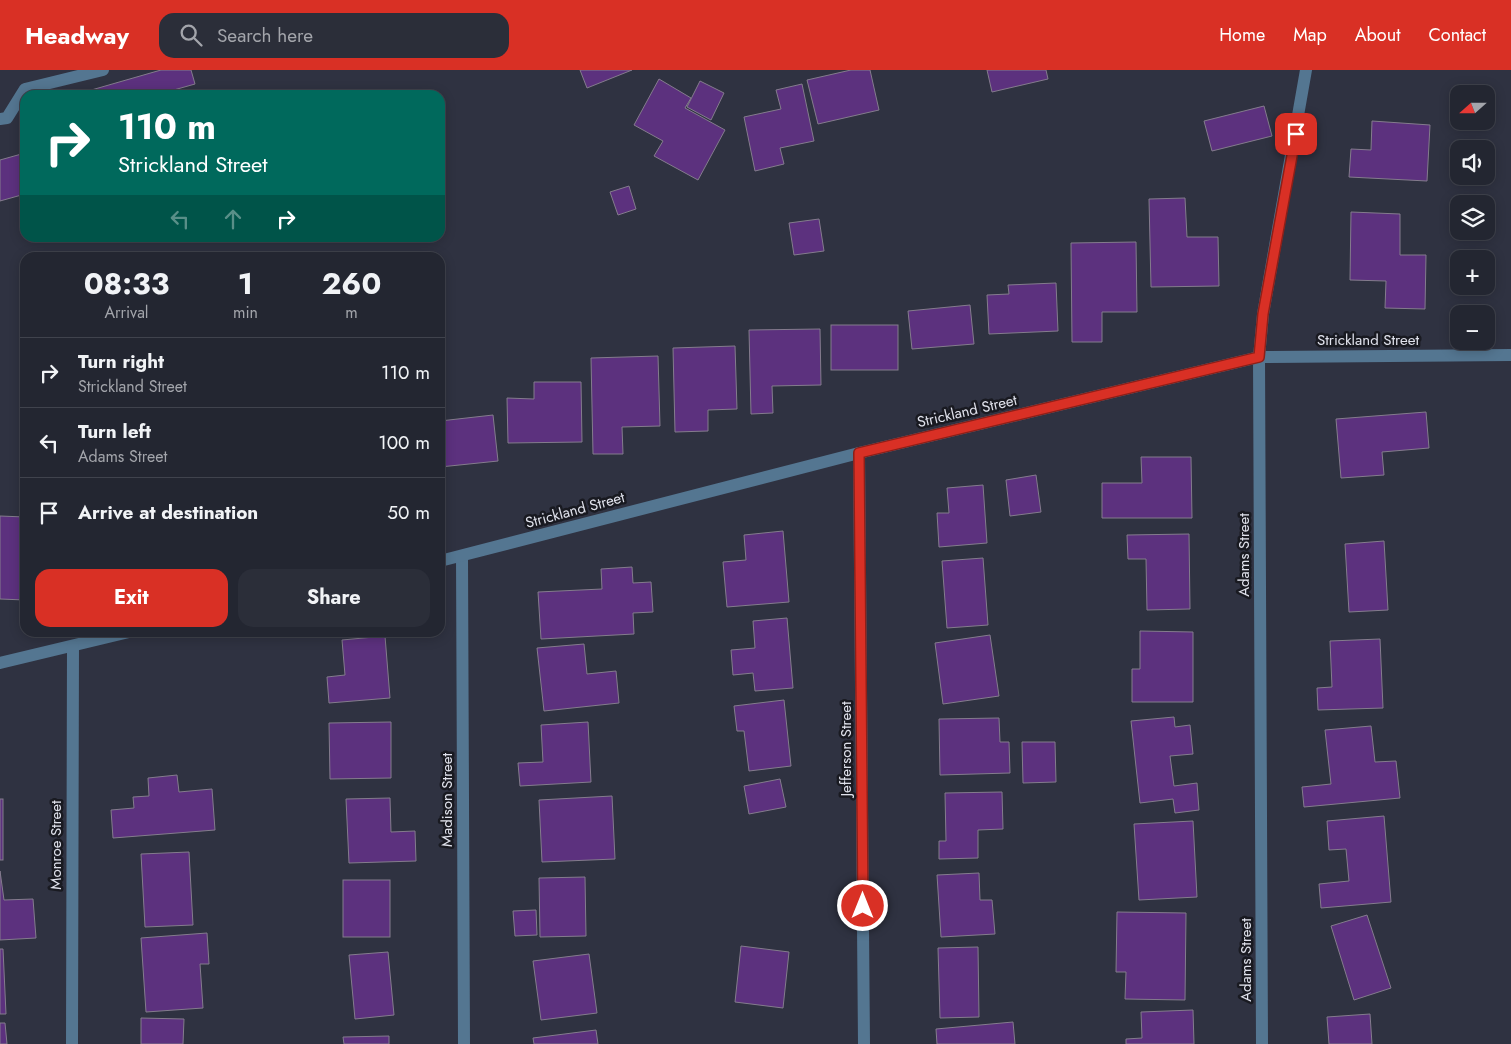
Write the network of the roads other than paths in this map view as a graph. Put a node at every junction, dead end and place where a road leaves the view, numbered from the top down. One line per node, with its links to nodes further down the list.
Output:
1 (103, 70): 3 (street)
2 (1306, 70): 7 (street, Adams Street)
3 (25, 90)
4 (20, 98): 5 (street)
5 (0, 120)
6 (1511, 355): 7 (street, Strickland Street)
7 (1259, 357): 8 (street, Strickland Street); 17 (street, Adams Street)
8 (859, 453): 9 (street, Strickland Street); 16 (street, Jefferson Street)
9 (462, 556): 10 (street, Strickland Street); 15 (street, Madison Street)
10 (445, 560)
11 (110, 637): 12 (street)
12 (73, 646): 13 (street); 14 (street, Monroe Street)
13 (0, 662)
14 (72, 1044)
15 (464, 1044)
16 (864, 1044)
17 (1262, 1044)

